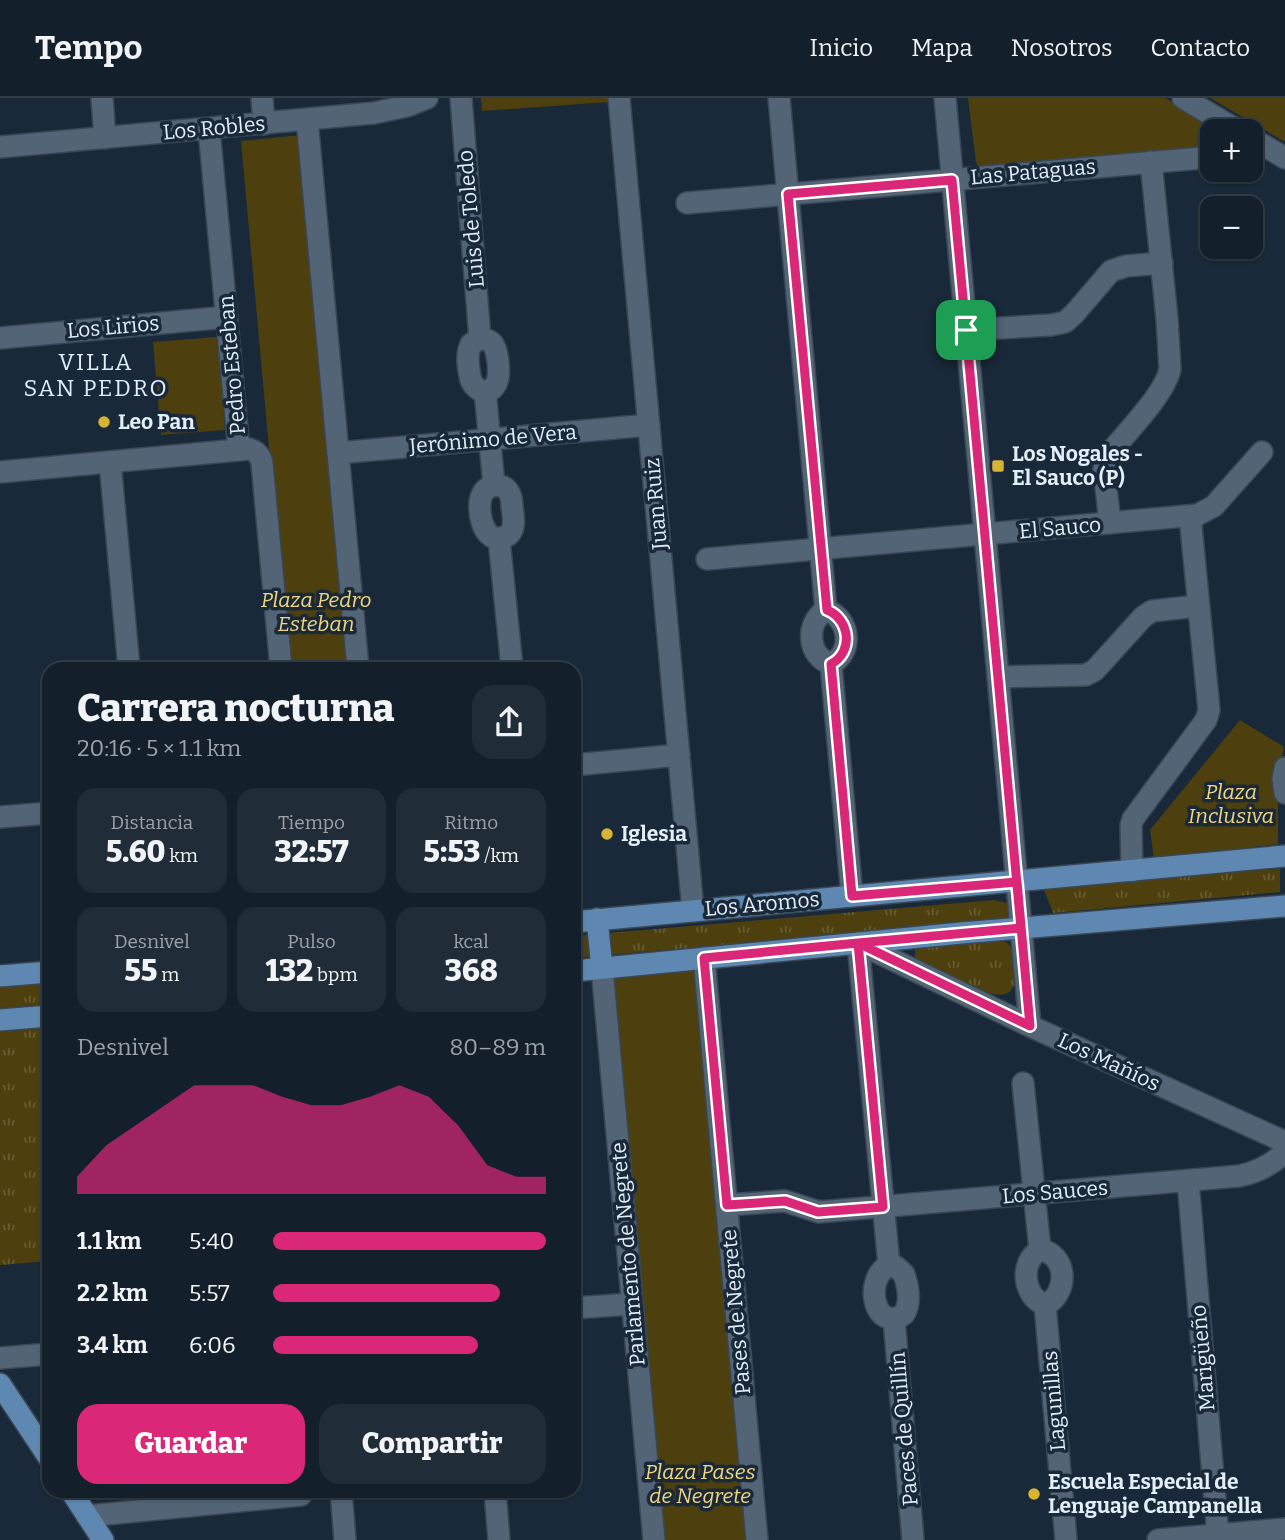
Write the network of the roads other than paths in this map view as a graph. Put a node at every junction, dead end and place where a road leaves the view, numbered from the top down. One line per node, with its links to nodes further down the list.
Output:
1 (102, 98): 13 (street)
2 (262, 98): 11 (street)
3 (427, 98): 10 (street, Los Robles)
4 (461, 98): 26 (street, Luis de Toledo)
5 (619, 98): 28 (street, Juan Ruiz)
6 (779, 98): 20 (street)
7 (945, 98): 19 (street)
8 (1183, 98): 9 (street)
9 (1219, 119)
10 (307, 120): 11 (street, Los Robles); 32 (street)
11 (264, 124): 12 (street, Los Robles)
12 (209, 129): 13 (street, Los Robles); 23 (street, Pedro Esteban)
13 (105, 138): 15 (street, Los Robles)
14 (1263, 145): 16 (street)
15 (0, 147)
16 (1279, 155)
17 (1200, 158): 18 (street, Las Pataguas)
18 (1151, 162): 19 (street, Las Pataguas); 22 (street)
19 (952, 180): 20 (street, Las Pataguas); 24 (street)
20 (788, 194): 21 (street, Las Pataguas); 40 (street)
21 (687, 203)
22 (1162, 263): 24 (street); 37 (street)
23 (227, 317): 25 (street, Los Lirios); 30 (street, Pedro Esteban)
24 (966, 330): 38 (street)
25 (0, 338)
26 (480, 339): 27 (street, Luis de Toledo); 27 (street, Luis de Toledo)
27 (485, 391): 29 (street, Luis de Toledo)
28 (649, 425): 29 (street, Jerónimo de Vera); 50 (street, Juan Ruiz)
29 (490, 439): 32 (street, Jerónimo de Vera); 35 (street, Luis de Toledo)
30 (239, 450): 33 (street); 45 (street, Pedro Esteban)
31 (1262, 452): 36 (street, El Sauco)
32 (338, 453): 46 (street)
33 (110, 462): 34 (street); 44 (street)
34 (0, 472)
35 (494, 485): 39 (street, Luis de Toledo); 39 (street)
36 (1190, 516): 37 (street, El Sauco); 42 (street)
37 (1110, 523): 38 (street, El Sauco)
38 (985, 535): 40 (street, El Sauco); 49 (street)
39 (499, 538): 47 (street)
40 (821, 549): 41 (street, El Sauco); 43 (street)
41 (706, 559)
42 (1198, 606): 49 (street); 57 (street)
43 (827, 610): 48 (street); 48 (street)
44 (128, 662)
45 (280, 662)
46 (357, 662)
47 (511, 662)
48 (831, 664): 59 (street)
49 (998, 677): 58 (street)
50 (679, 755): 51 (street); 61 (street, Juan Ruiz)
51 (581, 764)
52 (1285, 768): 53 (street)
53 (1285, 793)
54 (42, 814): 55 (street)
55 (0, 817)
56 (1285, 856): 57 (main road, Los Aromos)
57 (1132, 871): 58 (main road, Los Aromos)
58 (1017, 882): 59 (main road, Los Aromos); 64 (street)
59 (852, 896): 61 (main road, Los Aromos)
60 (1285, 906): 64 (main road)
61 (693, 911): 62 (main road, Los Aromos)
62 (597, 919): 63 (main road, Los Aromos); 67 (main road)
63 (581, 921)
64 (1021, 928): 65 (main road); 73 (street)
65 (858, 943): 66 (main road); 73 (street, Los Mañíos); 80 (street, Paces de Quillín)
66 (704, 958): 67 (main road); 79 (street, Pases de Negrete)
67 (602, 968): 68 (main road); 83 (street, Parlamento de Negrete)
68 (581, 970)
69 (42, 973): 70 (main road)
70 (0, 976)
71 (42, 1017): 72 (main road)
72 (0, 1020)
73 (1030, 1026): 75 (street, Los Mañíos)
74 (1023, 1083): 78 (street, Lagunillas)
75 (1285, 1142)
76 (1285, 1152): 77 (street, Los Sauces)
77 (1188, 1181): 78 (street, Los Sauces); 97 (street, Marigüeño)
78 (1035, 1194): 80 (street, Los Sauces); 81 (street, Lagunillas)
79 (727, 1205): 80 (street, Los Sauces); 102 (street, Pases de Negrete)
80 (883, 1207): 82 (street, Paces de Quillín)
81 (1040, 1250): 84 (street, Lagunillas); 84 (street)
82 (889, 1265): 86 (street); 86 (street, Paces de Quillín)
83 (632, 1304): 85 (street); 101 (street, Parlamento de Negrete)
84 (1045, 1305): 104 (street, Lagunillas)
85 (581, 1308)
86 (894, 1319): 103 (street, Paces de Quillín)
87 (42, 1355): 88 (street)
88 (0, 1358)
89 (0, 1384): 90 (main road)
90 (42, 1447)
91 (75, 1498): 95 (main road)
92 (270, 1498): 95 (street)
93 (342, 1498): 99 (street)
94 (496, 1498): 100 (street)
95 (87, 1516): 98 (main road)
96 (1285, 1529): 97 (street)
97 (1218, 1535): 105 (street)
98 (103, 1540)
99 (345, 1540)
100 (499, 1540)
101 (654, 1540)
102 (758, 1540)
103 (913, 1540)
104 (1066, 1540)
105 (1158, 1540)

